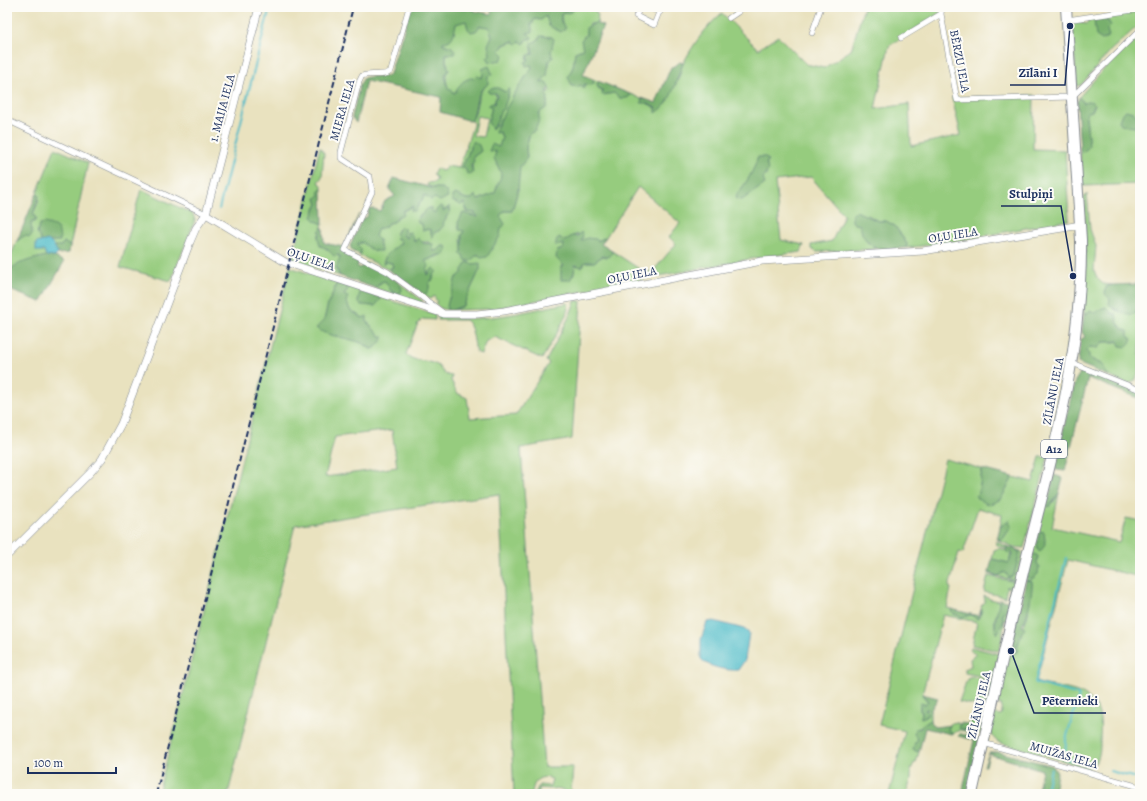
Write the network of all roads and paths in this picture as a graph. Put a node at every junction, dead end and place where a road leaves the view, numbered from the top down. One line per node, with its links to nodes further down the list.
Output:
1 (260, 7): 19 (street, 1. MAIJA IELA)
2 (409, 7): 21 (street, MIERA IELA)
3 (640, 7): 10 (street)
4 (646, 7): 10 (street)
5 (740, 7): 12 (street)
6 (821, 7): 15 (street)
7 (942, 7): 11 (street, BĒRZU IELA)
8 (1066, 7): 13 (highway, ZĪLĀNU IELA / A12)
9 (1140, 9): 13 (street)
10 (661, 10)
11 (941, 14): 16 (street); 17 (street, BĒRZU IELA)
12 (729, 18)
13 (1066, 20): 17 (highway, ZĪLĀNU IELA / A12)
14 (1140, 30): 17 (street)
15 (812, 33)
16 (901, 38)
17 (1072, 97): 20 (highway, ZĪLĀNU IELA / A12)
18 (7, 120): 19 (street)
19 (206, 214): 21 (street, OĻU IELA); 24 (street, 1. MAIJA IELA)
20 (1081, 225): 21 (street, OĻU IELA); 22 (highway, ZĪLĀNU IELA / A12)
21 (444, 314)
22 (1072, 363): 23 (street); 25 (highway, ZĪLĀNU IELA / A12)
23 (1140, 390)
24 (7, 556)
25 (983, 743): 26 (street, MUIŽAS IELA); 27 (highway, ZĪLĀNU IELA / A12)
26 (1140, 787)
27 (972, 794)

